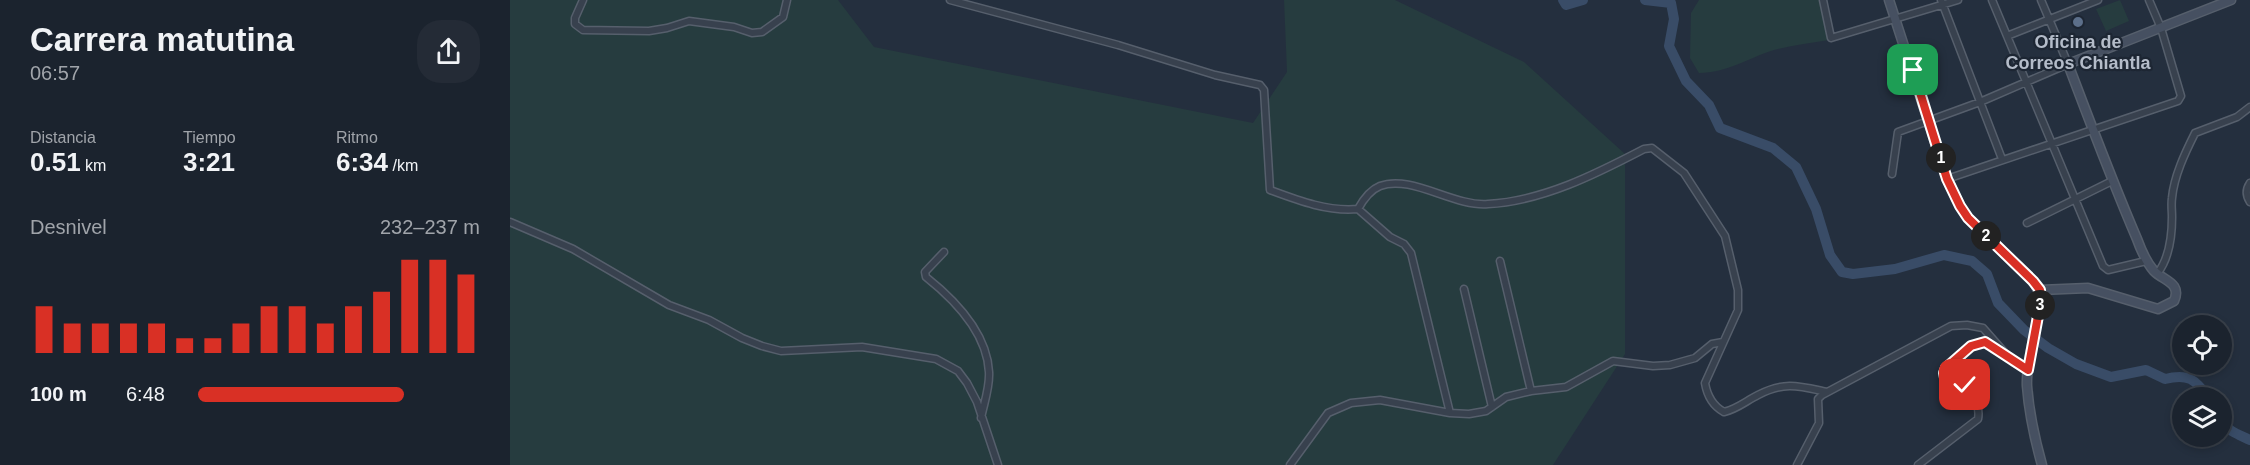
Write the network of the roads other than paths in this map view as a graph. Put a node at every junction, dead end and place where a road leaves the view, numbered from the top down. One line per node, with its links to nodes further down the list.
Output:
1 (583, 0): 2 (street)
2 (788, 0)
3 (950, 0): 32 (street)
4 (1823, 0): 15 (street)
5 (1889, 0): 15 (main road)
6 (1958, 0): 12 (street)
7 (1992, 0): 17 (street)
8 (2041, 0): 14 (street)
9 (2096, 0): 14 (street)
10 (2149, 0): 16 (street)
11 (2230, 0): 13 (main road)
12 (1942, 2): 15 (street); 20 (street)
13 (2210, 4): 16 (main road)
14 (2049, 19): 17 (street); 18 (street)
15 (1896, 20): 22 (main road)
16 (2161, 28): 18 (main road); 23 (street)
17 (2007, 36): 19 (street)
18 (2068, 63): 19 (street); 23 (main road)
19 (2025, 82): 20 (street); 24 (street)
20 (1980, 102): 22 (street); 25 (street)
21 (2250, 107): 38 (street)
22 (1930, 120): 26 (street); 27 (main road)
23 (2094, 131): 24 (street); 28 (main road)
24 (2052, 144): 25 (street); 30 (street)
25 (2002, 159): 27 (street)
26 (1892, 174)
27 (1947, 179): 40 (main road)
28 (2112, 181): 30 (street); 37 (main road)
29 (2250, 183): 31 (street)
30 (2074, 200): 34 (street); 37 (street)
31 (2250, 202)
32 (1358, 209): 41 (street); 47 (street)
33 (510, 222): 48 (street)
34 (2027, 223)
35 (944, 252): 48 (street)
36 (1500, 261): 44 (street)
37 (2146, 261): 38 (main road)
38 (2157, 274): 40 (main road)
39 (1464, 288): 46 (street)
40 (2040, 290): 43 (main road)
41 (1723, 342): 44 (street); 45 (street)
42 (2013, 362): 43 (street); 45 (street); 52 (street)
43 (2028, 367): 53 (main road)
44 (1531, 390): 46 (street)
45 (1827, 392): 51 (street)
46 (1492, 407): 47 (street)
47 (1450, 413): 50 (street)
48 (981, 419): 49 (street)
49 (998, 465)
50 (1290, 465)
51 (1797, 465)
52 (1918, 465)
53 (2042, 465)

